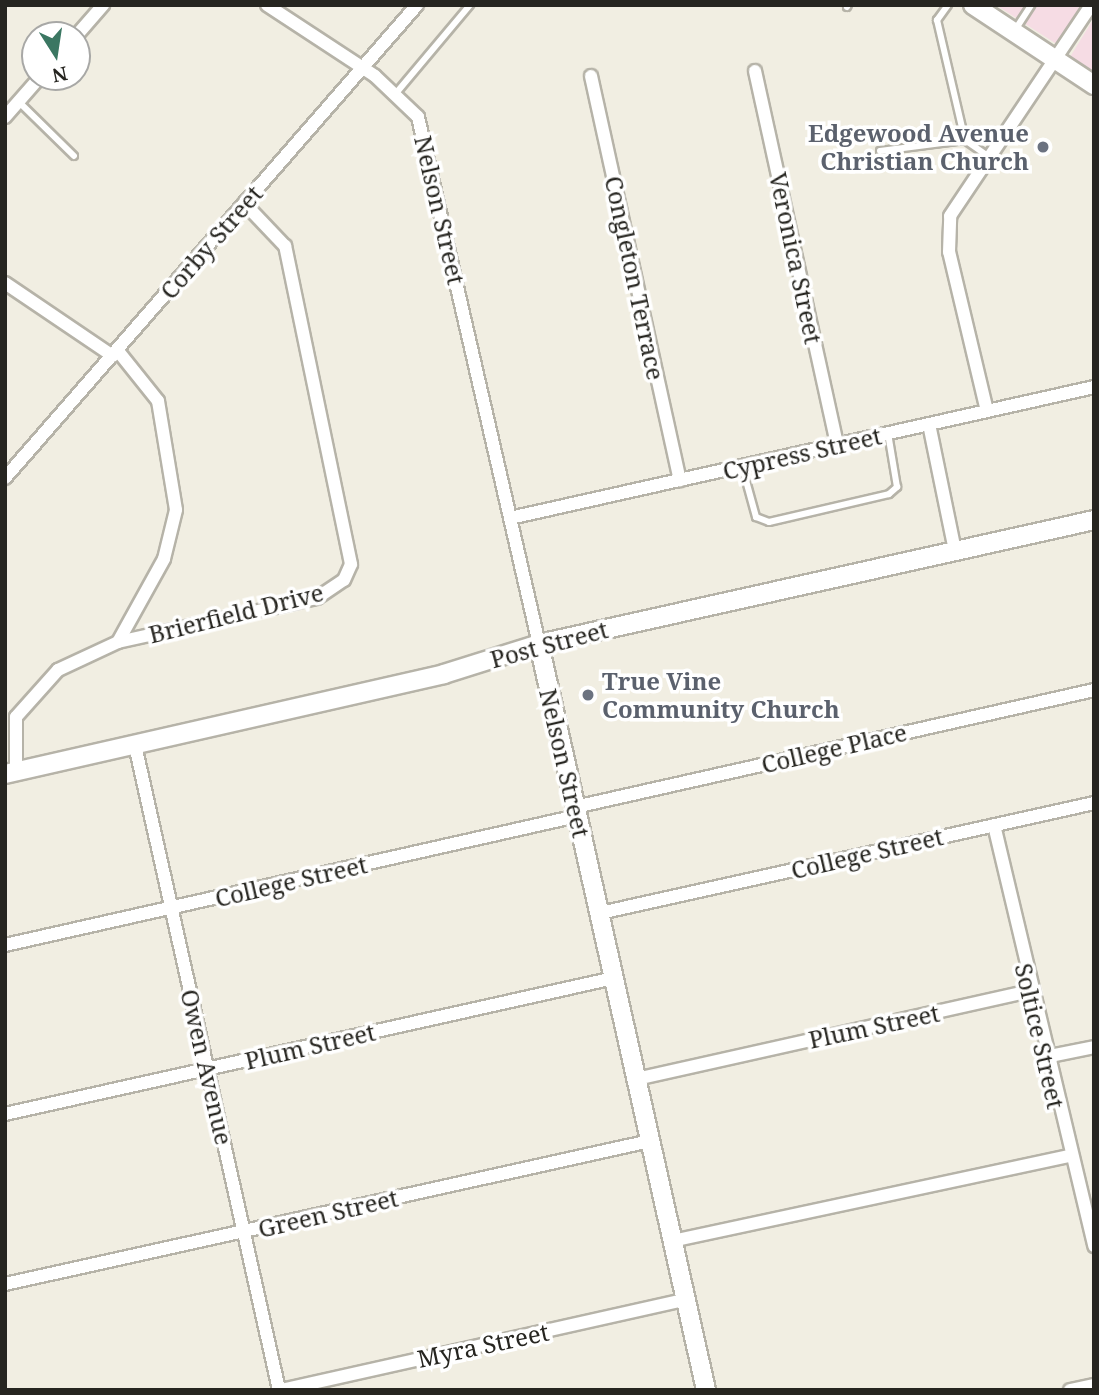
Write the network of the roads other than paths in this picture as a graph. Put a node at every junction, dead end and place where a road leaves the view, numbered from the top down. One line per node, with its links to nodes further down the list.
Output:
1 (103, 5): 9 (street)
2 (267, 5): 12 (street, Nelson Street)
3 (417, 5): 12 (street, Corby Street)
4 (470, 5): 17 (lane)
5 (948, 5): 20 (lane)
6 (973, 5): 10 (main road)
7 (1031, 5): 10 (lane)
8 (1091, 5): 11 (street)
9 (89, 21)
10 (1013, 32): 11 (main road)
11 (1057, 61): 15 (main road); 23 (street)
12 (363, 67): 17 (street, Nelson Street); 24 (street, Corby Street)
13 (755, 71): 31 (street, Veronica Street)
14 (591, 76): 34 (street, Congleton Terrace)
15 (1094, 85)
16 (28, 91): 18 (street)
17 (397, 92): 35 (street, Nelson Street)
18 (19, 102): 19 (street); 22 (lane)
19 (5, 117)
20 (965, 140): 21 (lane); 23 (lane)
21 (880, 151)
22 (74, 156)
23 (989, 157): 28 (street)
24 (244, 203): 26 (street, Corby Street); 38 (street, Brierfield Drive)
25 (5, 283): 26 (street)
26 (115, 354): 33 (street, Corby Street); 38 (street)
27 (1094, 387): 28 (street, Cypress Street)
28 (987, 411): 29 (street, Cypress Street)
29 (929, 424): 30 (street, Cypress Street); 37 (street)
30 (888, 433): 31 (street, Cypress Street); 32 (lane)
31 (836, 445): 32 (street, Cypress Street)
32 (742, 466): 34 (street, Cypress Street)
33 (5, 478)
34 (680, 480): 35 (street, Cypress Street)
35 (510, 518): 39 (street, Nelson Street)
36 (1094, 520): 37 (main road, Post Street)
37 (955, 551): 39 (main road, Post Street)
38 (118, 642): 42 (street, Brierfield Drive)
39 (539, 644): 41 (main road, Post Street); 44 (main road, Nelson Street)
40 (1094, 690): 44 (street, College Place)
41 (135, 745): 42 (main road, Post Street); 46 (street, Owen Avenue)
42 (10, 773)
43 (1094, 803): 45 (street, College Street)
44 (576, 811): 46 (street, College Street); 47 (main road, Nelson Street)
45 (994, 825): 47 (street, College Street); 50 (street, Soltice Street)
46 (170, 908): 48 (street, College Street); 53 (street, Owen Avenue)
47 (600, 913): 49 (main road, Nelson Street)
48 (5, 945)
49 (614, 978): 53 (street, Plum Street); 54 (main road, Nelson Street)
50 (1030, 992): 52 (street, Soltice Street); 54 (street, Plum Street)
51 (1094, 1047): 52 (street)
52 (1045, 1058): 57 (street, Soltice Street)
53 (208, 1069): 55 (street, Plum Street); 59 (street, Owen Avenue)
54 (636, 1079): 56 (main road, Nelson Street)
55 (5, 1114)
56 (650, 1141): 59 (street, Green Street); 60 (main road, Nelson Street)
57 (1067, 1156): 58 (street, Soltice Street); 60 (street)
58 (1089, 1217): 61 (street, Soltice Street)
59 (244, 1231): 62 (street, Green Street); 65 (street, Owen Avenue)
60 (673, 1241): 63 (main road, Nelson Street)
61 (1094, 1246)
62 (5, 1284)
63 (685, 1300): 65 (street, Myra Street); 66 (main road, Nelson Street)
64 (1094, 1385): 67 (street)
65 (280, 1390)
66 (706, 1390)
67 (1070, 1390)

